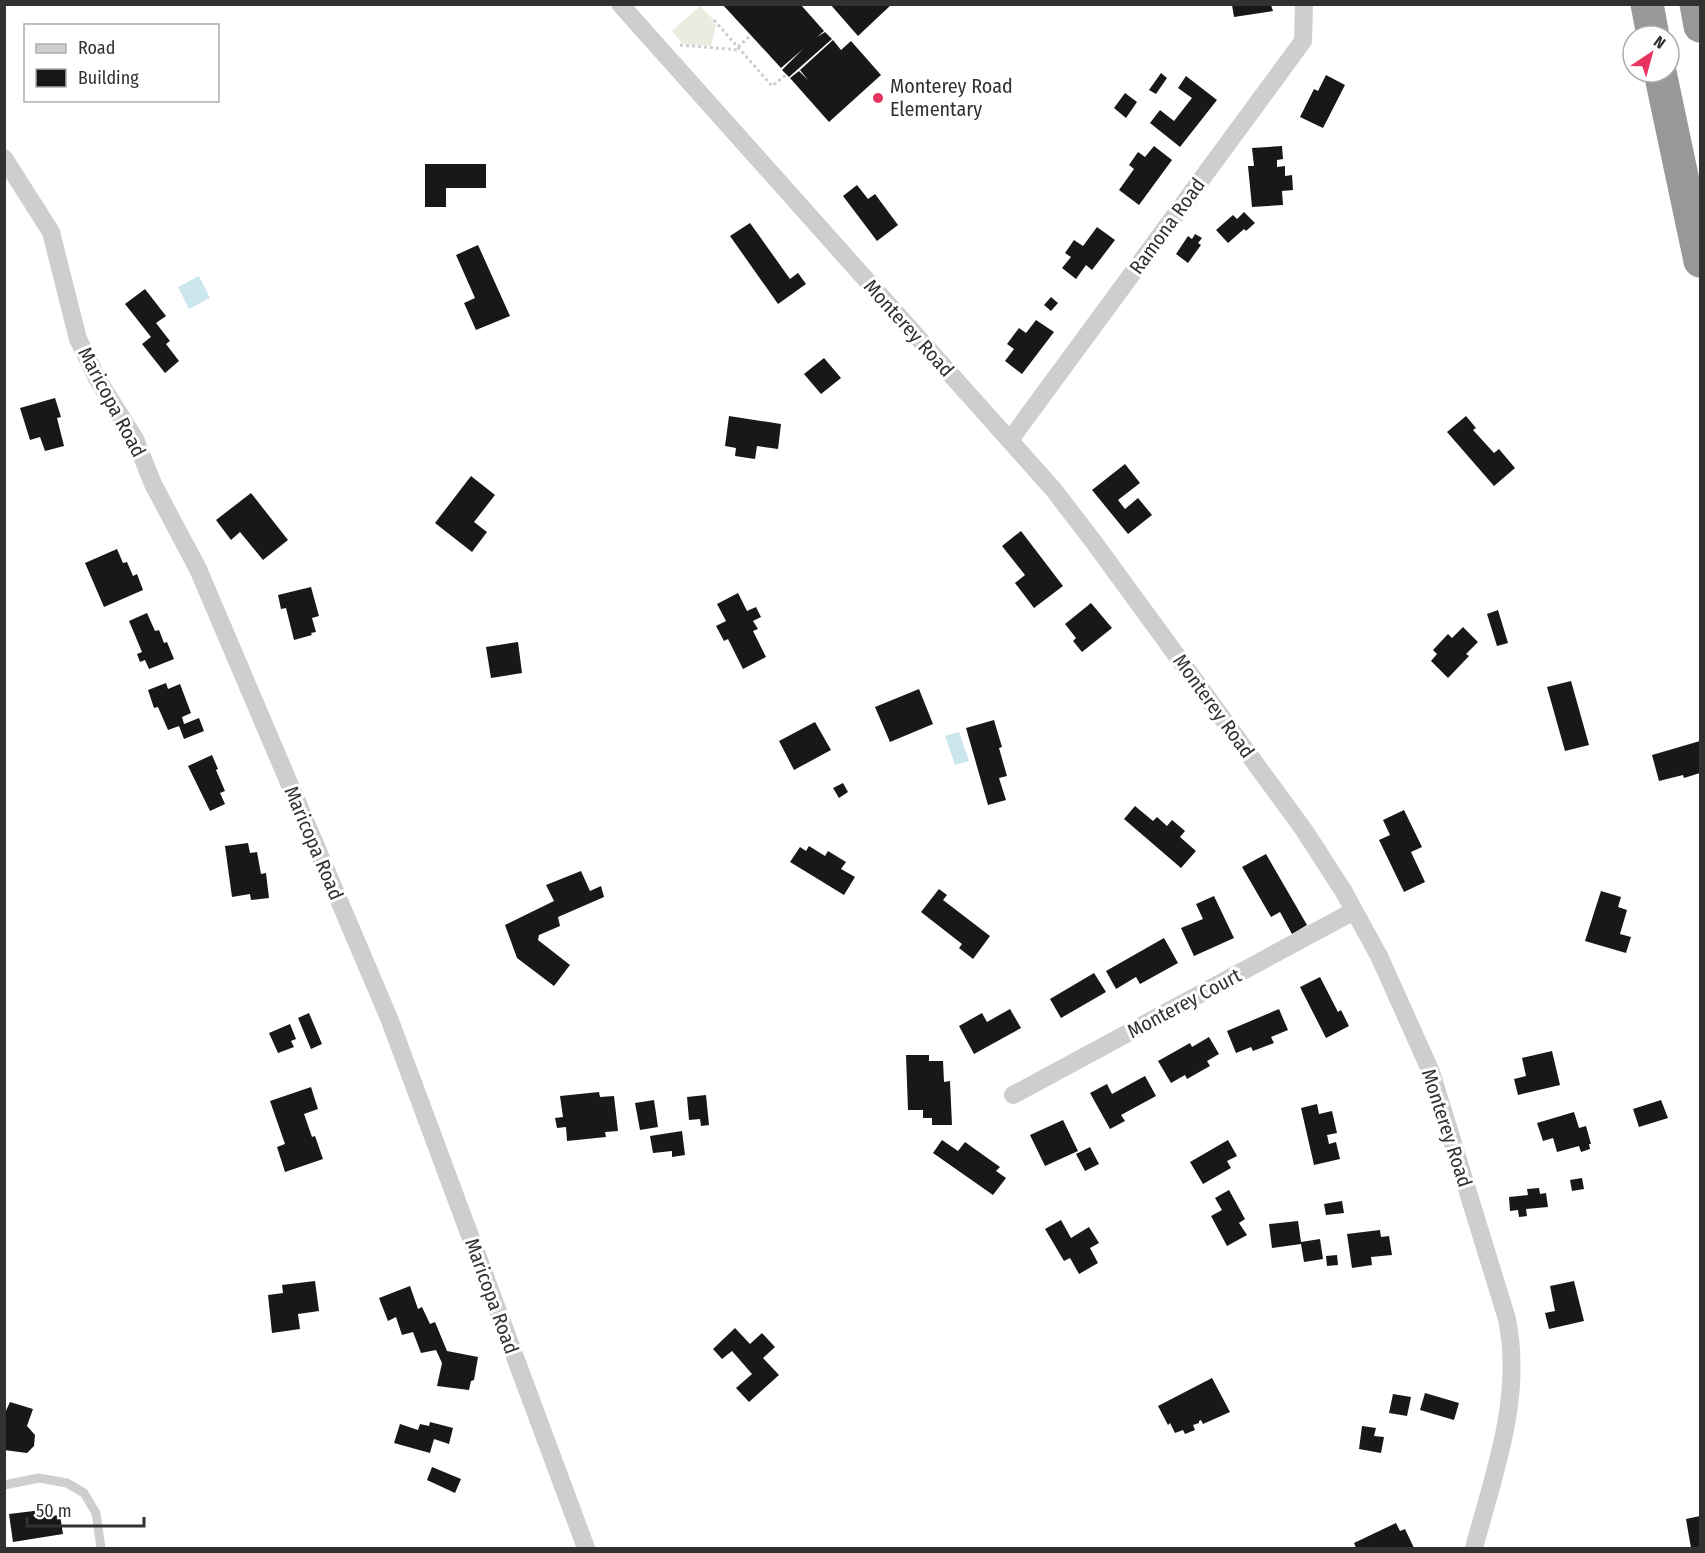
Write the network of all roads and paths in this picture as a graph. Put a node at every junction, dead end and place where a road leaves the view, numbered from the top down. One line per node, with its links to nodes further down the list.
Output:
1 (620, 4): 15 (street, Monterey Road)
2 (1304, 4): 15 (street, Ramona Road)
3 (1647, 4): 6 (highway)
4 (1696, 4): 7 (highway)
5 (714, 20): 10 (path)
6 (1651, 24)
7 (1701, 26)
8 (751, 35): 10 (path)
9 (678, 45): 10 (path)
10 (739, 48): 11 (path)
11 (786, 75)
12 (1663, 84): 14 (highway)
13 (4, 158): 20 (street, Maricopa Road)
14 (1701, 261)
15 (1010, 440): 16 (street, Monterey Road)
16 (1354, 911): 17 (street, Monterey Court); 21 (street, Monterey Road)
17 (1013, 1095)
18 (4, 1485): 19 (lane)
19 (101, 1548)
20 (586, 1548)
21 (1474, 1548)

